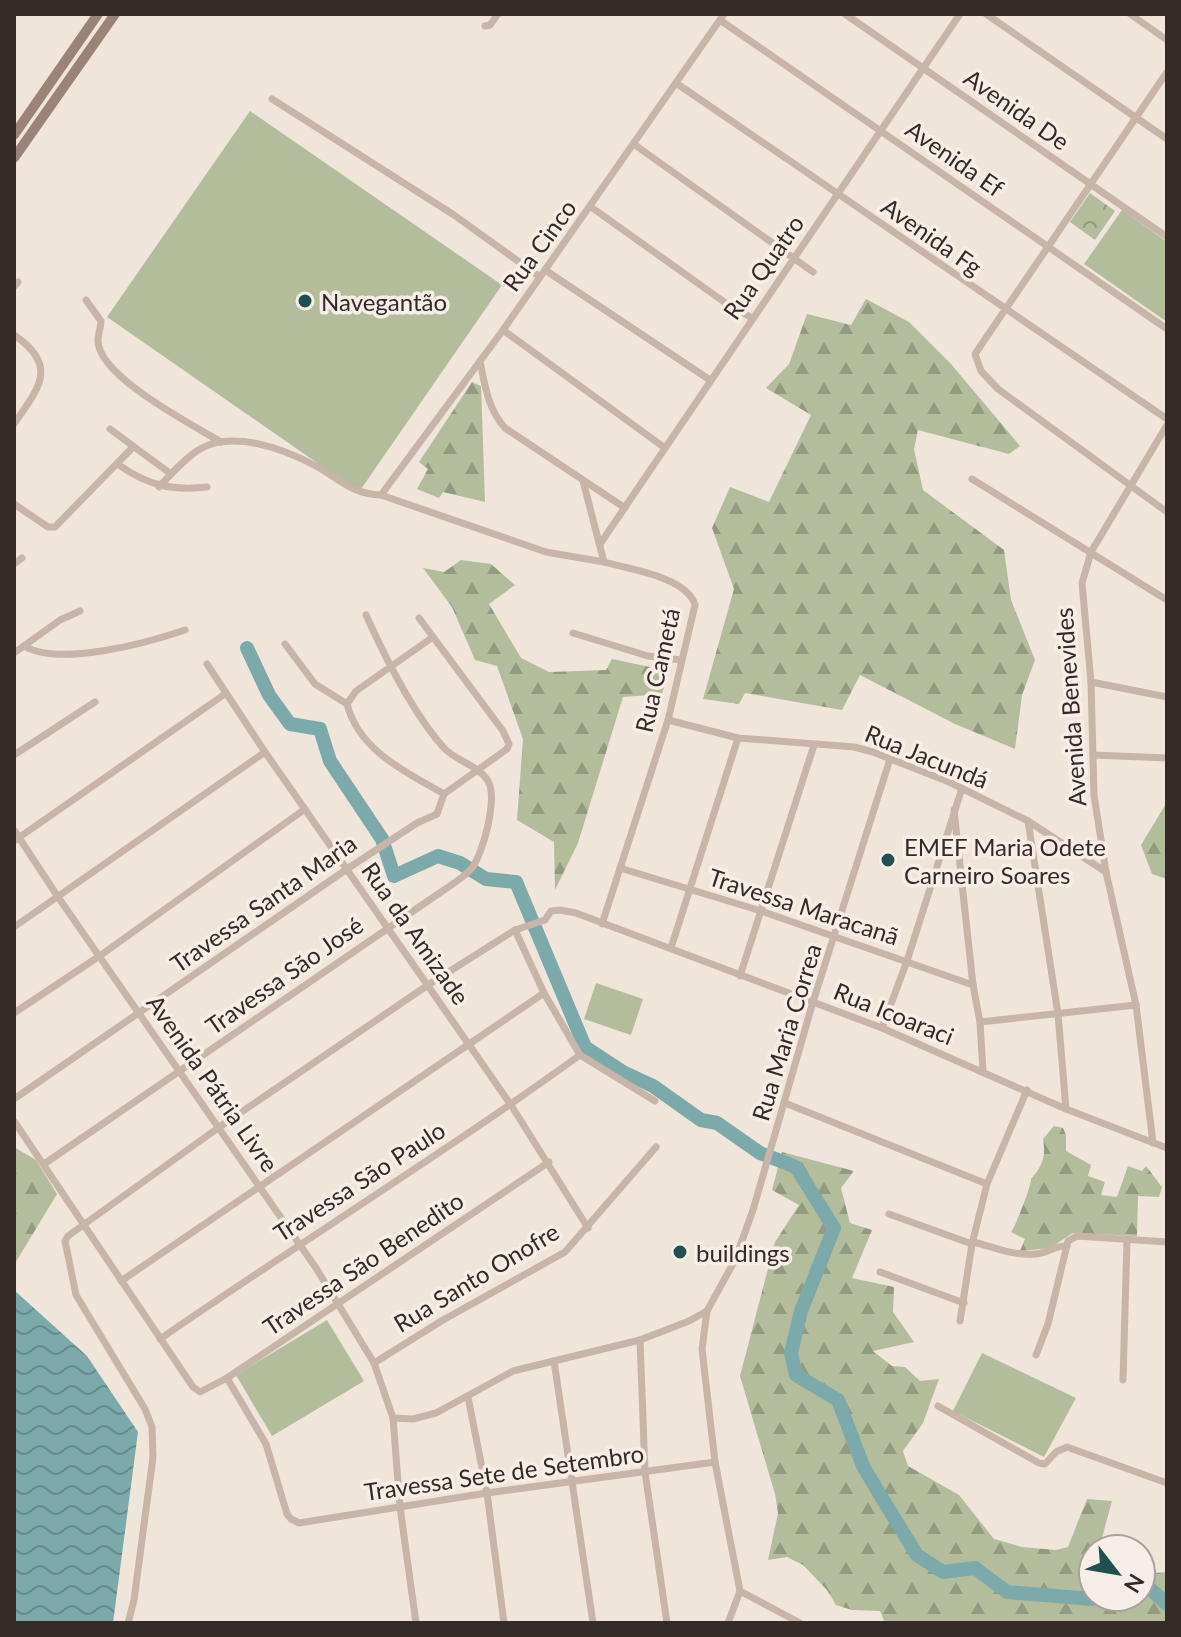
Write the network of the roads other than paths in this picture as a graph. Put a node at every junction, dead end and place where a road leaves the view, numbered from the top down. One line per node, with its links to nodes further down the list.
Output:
1 (98, 14): 17 (street)
2 (115, 14): 20 (street)
3 (498, 14): 9 (street)
4 (845, 14): 11 (street, Avenida De)
5 (960, 14): 11 (street, Rua Quatro)
6 (986, 14): 15 (street)
7 (1130, 14): 10 (street)
8 (722, 17): 13 (street, Rua Cinco); 16 (street, Avenida Ef)
9 (485, 26)
10 (1167, 40)
11 (924, 69): 16 (street, Rua Quatro); 21 (street, Avenida De)
12 (1167, 72): 15 (street)
13 (676, 83): 19 (street, Rua Cinco); 22 (street, Avenida Fg)
14 (272, 99): 28 (street)
15 (1137, 118): 18 (street); 21 (street)
16 (881, 131): 22 (street, Rua Quatro); 25 (street, Avenida Ef)
17 (14, 135)
18 (1167, 139)
19 (635, 145): 23 (street, Rua Cinco); 26 (street)
20 (16, 151)
21 (1091, 185): 24 (street, Avenida De); 25 (street)
22 (838, 195): 26 (street, Rua Quatro); 30 (street, Avenida Fg)
23 (591, 207): 28 (street, Rua Cinco); 31 (street)
24 (1167, 237)
25 (1047, 246): 30 (street); 32 (street, Avenida Ef)
26 (792, 259): 27 (street); 31 (street, Rua Quatro)
27 (813, 272)
28 (542, 274): 33 (street, Rua Cinco); 36 (street)
29 (86, 300): 40 (street)
30 (1005, 310): 37 (street, Avenida Fg); 49 (street)
31 (752, 318): 36 (street, Rua Quatro)
32 (1167, 329)
33 (503, 330): 35 (street, Rua Cinco); 42 (street)
34 (14, 335): 38 (street)
35 (480, 361): 46 (street); 50 (street, Rua Cinco)
36 (710, 380): 42 (street, Rua Quatro)
37 (1167, 422): 49 (street, Avenida Benevides)
38 (14, 424)
39 (110, 429): 41 (street)
40 (221, 442): 44 (street); 50 (street, Rua Cametá)
41 (133, 447): 43 (street); 44 (street)
42 (665, 448): 52 (street, Rua Quatro)
43 (119, 465): 47 (street); 51 (street)
44 (171, 474): 47 (street)
45 (972, 479): 55 (street)
46 (583, 481): 52 (street); 54 (street)
47 (159, 487): 48 (street)
48 (207, 487)
49 (1129, 487): 53 (street); 55 (street, Avenida Benevides)
50 (381, 495): 57 (street, Rua Cametá)
51 (14, 504)
52 (625, 508): 54 (street, Rua Quatro)
53 (1167, 512)
54 (600, 544): 57 (street)
55 (1091, 552): 59 (street); 72 (street, Avenida Benevides)
56 (22, 558): 58 (street)
57 (604, 562): 69 (street, Rua Cametá)
58 (14, 564)
59 (1167, 600)
60 (80, 611): 67 (street)
61 (366, 615): 71 (street)
62 (419, 618): 65 (street)
63 (185, 630): 67 (street)
64 (573, 633): 69 (street)
65 (433, 637): 71 (street); 85 (street, Travessa Santa Maria)
66 (285, 644): 76 (street)
67 (24, 646): 68 (street)
68 (14, 653)
69 (681, 660): 77 (street, Rua Cametá)
70 (207, 664): 73 (street, Rua da Amizade)
71 (390, 666): 76 (street); 85 (street)
72 (1091, 682): 74 (street); 82 (street, Avenida Benevides)
73 (225, 694): 80 (street, Rua da Amizade); 91 (street)
74 (1167, 697)
75 (95, 702): 81 (street)
76 (347, 704): 87 (street)
77 (668, 720): 78 (street, Rua Jacundá); 92 (street, Rua Cametá)
78 (738, 738): 79 (street, Rua Jacundá); 95 (street)
79 (814, 745): 84 (street, Rua Jacundá); 97 (street)
80 (265, 752): 88 (street, Rua da Amizade); 96 (street)
81 (14, 755)
82 (1093, 755): 83 (street); 94 (street, Avenida Benevides)
83 (1167, 758)
84 (890, 759): 86 (street, Rua Jacundá); 102 (street, Rua Maria Correa)
85 (479, 771): 87 (street, Travessa Santa Maria); 100 (street, Travessa São José)
86 (962, 788): 89 (street); 90 (street, Rua Jacundá)
87 (444, 794): 93 (street, Travessa Santa Maria)
88 (305, 809): 93 (street, Rua da Amizade); 104 (street)
89 (954, 810): 105 (street); 108 (street)
90 (1028, 821): 94 (street, Rua Jacundá); 114 (street)
91 (16, 836): 96 (street, Avenida Pátria Livre)
92 (620, 868): 95 (street, Travessa Maracanã); 98 (street, Rua Cametá)
93 (347, 869): 100 (street, Rua da Amizade); 113 (street, Travessa Santa Maria)
94 (1106, 872): 111 (street, Avenida Benevides)
95 (691, 890): 97 (street, Travessa Maracanã); 103 (street)
96 (58, 897): 99 (street); 104 (street, Avenida Pátria Livre)
97 (761, 911): 102 (street, Travessa Maracanã); 106 (street)
98 (602, 924): 101 (street, Rua Icoaraci); 103 (street, Rua Icoaraci)
99 (14, 927)
100 (388, 927): 107 (street, Rua da Amizade); 119 (street, Travessa São José)
101 (515, 930): 107 (street, Rua Icoaraci); 109 (street)
102 (836, 937): 105 (street, Travessa Maracanã); 110 (street, Rua Maria Correa)
103 (671, 948): 106 (street, Rua Icoaraci)
104 (101, 955): 112 (street); 113 (street, Avenida Pátria Livre)
105 (907, 961): 108 (street, Travessa Maracanã); 116 (street)
106 (740, 976): 110 (street, Rua Icoaraci)
107 (428, 985): 117 (street, Rua da Amizade); 128 (street, Rua Icoaraci)
108 (973, 985): 115 (street)
109 (544, 993): 117 (street); 118 (street)
110 (813, 1002): 116 (street, Rua Icoaraci); 124 (street, Rua Maria Correa)
111 (1136, 1005): 114 (street); 129 (street, Avenida Benevides)
112 (14, 1013)
113 (138, 1013): 119 (street, Avenida Pátria Livre); 122 (street, Travessa Santa Maria)
114 (1058, 1014): 115 (street); 126 (street)
115 (980, 1022): 120 (street)
116 (882, 1028): 120 (street, Rua Icoaraci)
117 (468, 1045): 125 (street, Rua da Amizade); 135 (street)
118 (580, 1055): 123 (street); 125 (street, Travessa São Paulo)
119 (180, 1072): 128 (street, Avenida Pátria Livre); 133 (street, Travessa São José)
120 (983, 1072): 121 (street, Rua Icoaraci)
121 (1027, 1090): 126 (street, Rua Icoaraci); 134 (street)
122 (14, 1099)
123 (655, 1101)
124 (785, 1103): 134 (street); 148 (street, Rua Maria Correa)
125 (511, 1105): 132 (street, Rua da Amizade); 141 (street, Travessa São Paulo)
126 (1066, 1109): 129 (street, Rua Icoaraci)
127 (14, 1121): 133 (street)
128 (218, 1128): 135 (street, Avenida Pátria Livre); 137 (street, Rua Icoaraci)
129 (1153, 1143): 131 (street, Rua Icoaraci)
130 (656, 1147): 138 (street, Rua Santo Onofre)
131 (1167, 1148)
132 (549, 1162): 138 (street, Rua da Amizade); 146 (street, Travessa São Benedito)
133 (44, 1164): 137 (street)
134 (987, 1184): 142 (street)
135 (261, 1187): 141 (street, Avenida Pátria Livre); 145 (street)
136 (889, 1214): 142 (street)
137 (82, 1223): 145 (street); 167 (street)
138 (588, 1228): 154 (street, Rua Santo Onofre)
139 (1127, 1240): 140 (street); 143 (street); 156 (street)
140 (1167, 1242)
141 (299, 1243): 146 (street, Avenida Pátria Livre); 150 (street, Travessa São Paulo)
142 (972, 1243): 143 (street); 147 (street)
143 (1067, 1246): 152 (street)
144 (880, 1272): 147 (street)
145 (121, 1281): 150 (street)
146 (338, 1303): 154 (street, Avenida Pátria Livre); 155 (street, Travessa São Benedito)
147 (964, 1303): 149 (street)
148 (707, 1311): 151 (street); 160 (street)
149 (960, 1321)
150 (160, 1339): 155 (street, Travessa São Benedito)
151 (640, 1340): 153 (street); 161 (street)
152 (1036, 1355)
153 (554, 1361): 157 (street); 162 (street)
154 (374, 1363): 159 (street, Avenida Pátria Livre)
155 (227, 1378): 165 (street, Travessa Sete de Setembro)
156 (1123, 1380)
157 (468, 1397): 159 (street); 164 (street)
158 (938, 1406): 163 (street)
159 (393, 1418): 165 (street, Avenida Pátria Livre)
160 (715, 1462): 161 (street, Travessa Sete de Setembro); 166 (street)
161 (645, 1472): 162 (street, Travessa Sete de Setembro); 171 (street)
162 (572, 1483): 164 (street, Travessa Sete de Setembro); 170 (street)
163 (1167, 1483)
164 (487, 1493): 165 (street, Travessa Sete de Setembro); 169 (street)
165 (400, 1507): 168 (street, Avenida Pátria Livre)
166 (740, 1591): 172 (street); 173 (street)
167 (128, 1623)
168 (416, 1623)
169 (504, 1623)
170 (593, 1623)
171 (667, 1623)
172 (728, 1623)
173 (800, 1623)

